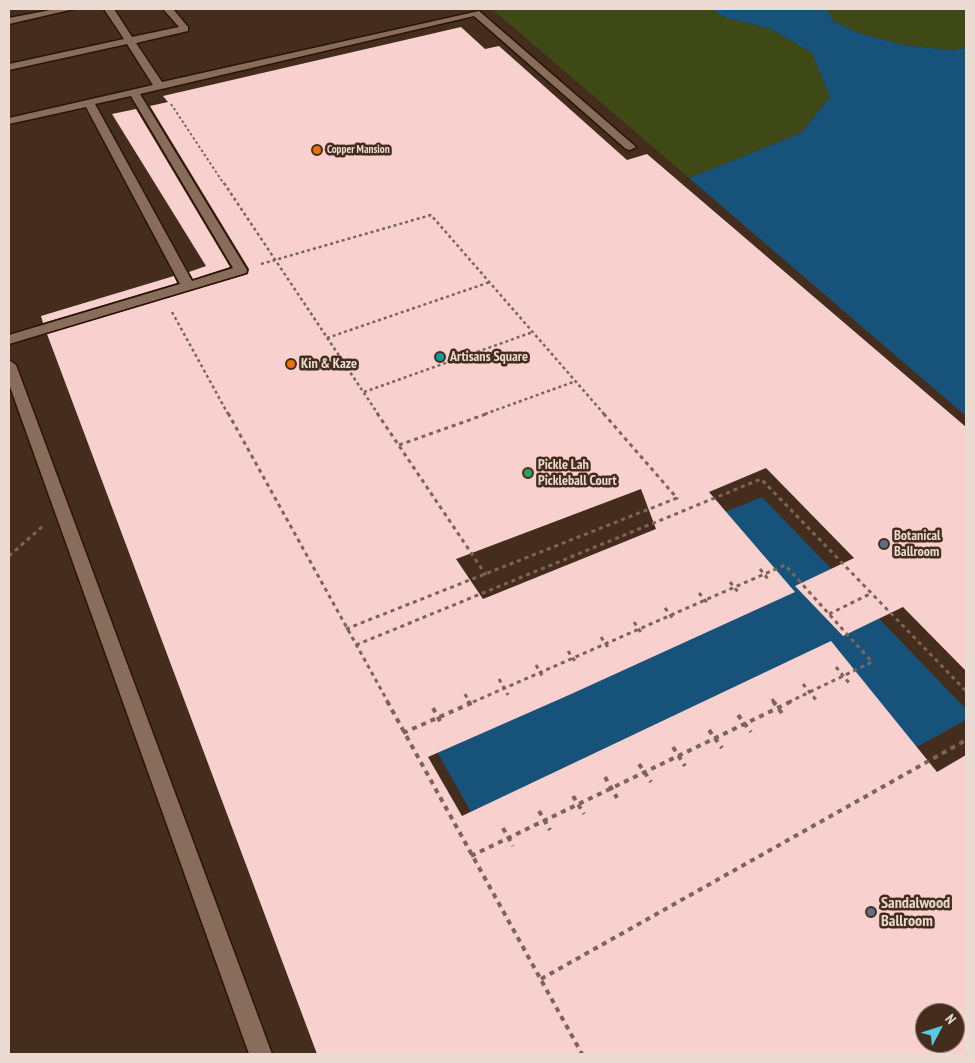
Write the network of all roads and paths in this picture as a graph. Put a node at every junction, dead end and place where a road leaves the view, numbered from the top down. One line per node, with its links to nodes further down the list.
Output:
1 (69, 9): 4 (lane)
2 (109, 9): 5 (lane)
3 (168, 9): 5 (lane)
4 (9, 21)
5 (130, 41): 6 (lane); 7 (lane)
6 (9, 67)
7 (160, 87): 8 (lane); 11 (lane); 12 (path)
8 (134, 93): 9 (lane); 13 (lane)
9 (89, 103): 10 (lane); 15 (lane)
10 (9, 121)
11 (630, 147)
12 (276, 260): 13 (path); 14 (path); 18 (path)
13 (241, 270): 15 (lane)
14 (490, 282): 17 (path); 18 (path)
15 (188, 286): 16 (lane)
16 (162, 294): 19 (lane); 43 (path)
17 (533, 332): 21 (path); 22 (path)
18 (327, 338): 22 (path)
19 (9, 340)
20 (9, 365): 23 (lane)
21 (576, 381): 24 (path); 29 (path)
22 (363, 392): 24 (path)
23 (15, 401): 25 (lane)
24 (399, 445): 29 (path)
25 (61, 510): 26 (path); 103 (lane)
26 (9, 556)
27 (760, 569): 28 (path)
28 (764, 574): 30 (path); 32 (path); 39 (path)
29 (486, 575): 43 (path)
30 (768, 579)
31 (730, 582): 32 (path)
32 (734, 587): 33 (path); 36 (path)
33 (738, 592)
34 (700, 593): 36 (path)
35 (872, 593): 39 (path); 48 (path); 62 (path)
36 (705, 600): 37 (path); 40 (path)
37 (709, 605)
38 (665, 608): 40 (path)
39 (829, 614): 56 (path)
40 (671, 615): 41 (path); 44 (path)
41 (674, 620)
42 (634, 622): 44 (path)
43 (346, 629): 48 (path)
44 (639, 629): 45 (path); 47 (path)
45 (642, 634)
46 (601, 637): 47 (path)
47 (605, 644): 49 (path); 51 (path)
48 (356, 645): 79 (path)
49 (610, 650)
50 (568, 651): 51 (path)
51 (573, 658): 52 (path); 55 (path)
52 (577, 664)
53 (536, 665): 55 (path)
54 (836, 667): 56 (path)
55 (540, 673): 58 (path); 61 (path)
56 (843, 676): 60 (path); 63 (path)
57 (499, 679): 61 (path)
58 (544, 679)
59 (802, 684): 63 (path)
60 (850, 684)
61 (504, 689): 65 (path); 68 (path)
62 (966, 691)
63 (810, 692): 67 (path); 71 (path)
64 (465, 694): 68 (path)
65 (508, 694)
66 (772, 699): 71 (path)
67 (817, 701)
68 (470, 704): 70 (path); 74 (path)
69 (433, 708): 74 (path)
70 (472, 708)
71 (778, 708): 73 (path); 76 (path)
72 (738, 715): 76 (path)
73 (784, 716)
74 (438, 718): 75 (path); 79 (path)
75 (441, 723)
76 (745, 724): 78 (path); 80 (path)
77 (709, 730): 80 (path)
78 (751, 732)
79 (404, 733): 101 (path)
80 (715, 738): 83 (path); 84 (path)
81 (966, 740): 102 (path)
82 (673, 747): 84 (path)
83 (722, 748)
84 (678, 756): 86 (path); 87 (path)
85 (639, 764): 87 (path)
86 (685, 766)
87 (644, 772): 89 (path); 90 (path)
88 (605, 777): 90 (path)
89 (651, 782)
90 (612, 788): 92 (path); 93 (path)
91 (573, 796): 93 (path)
92 (617, 798)
93 (579, 804): 95 (path); 96 (path)
94 (539, 811): 96 (path)
95 (584, 814)
96 (544, 821): 98 (path); 99 (path)
97 (503, 828): 99 (path)
98 (550, 830)
99 (509, 838): 100 (path); 101 (path)
100 (513, 846)
101 (471, 856): 102 (path)
102 (541, 980): 104 (path)
103 (261, 1054)
104 (582, 1054)

